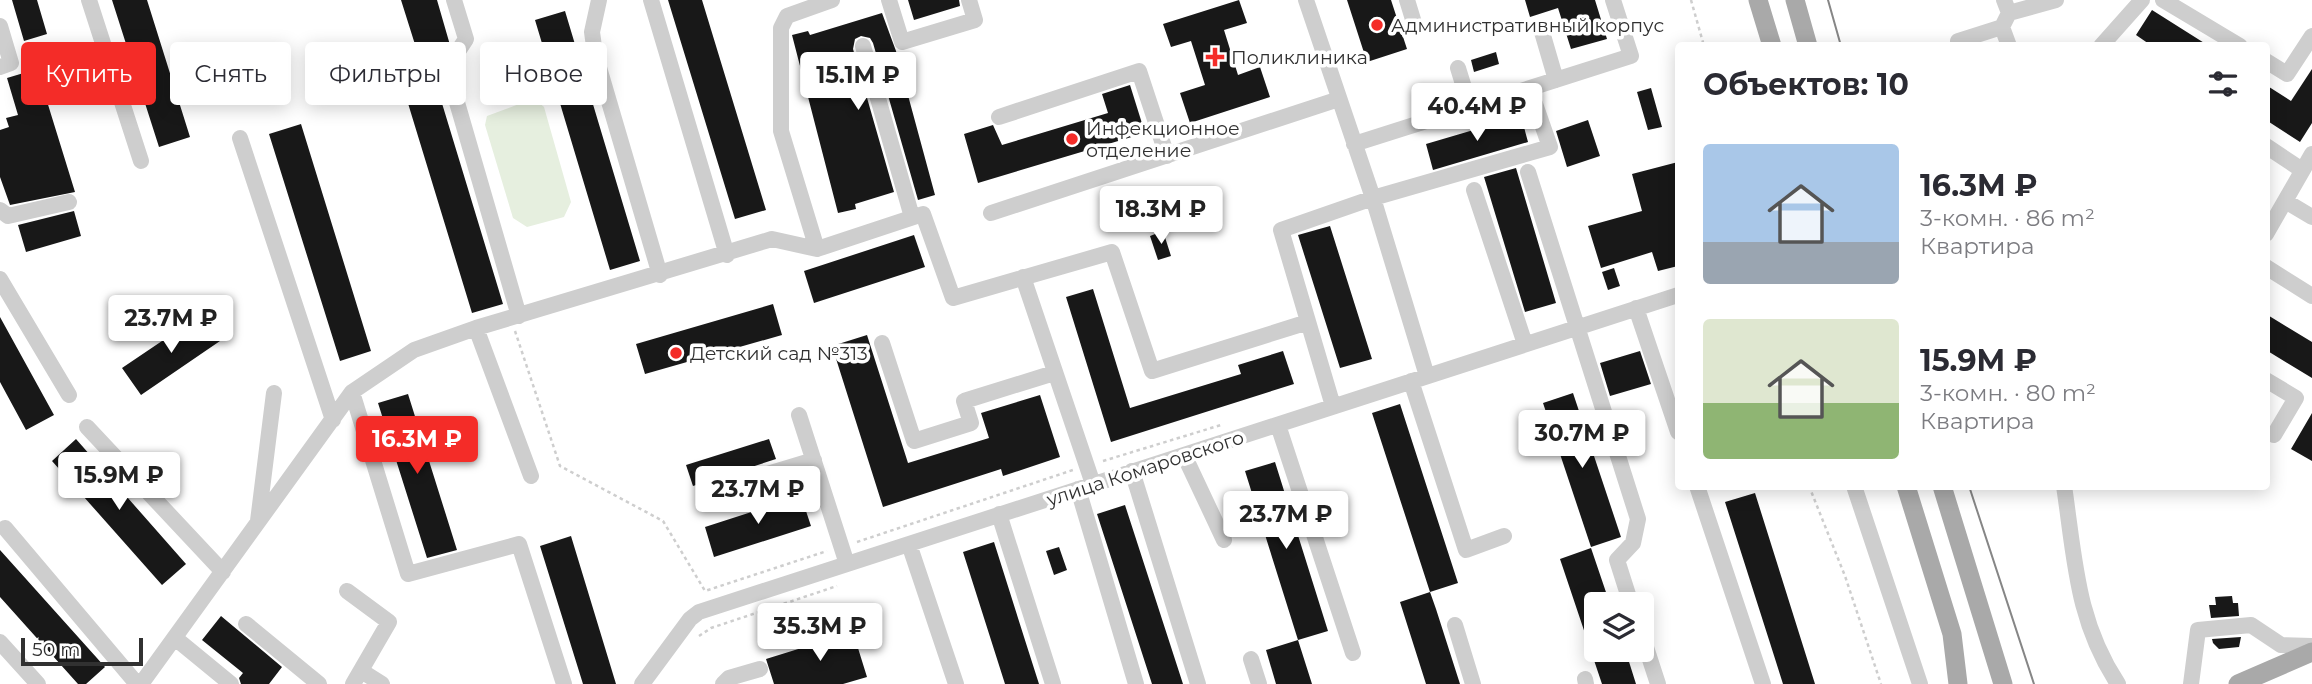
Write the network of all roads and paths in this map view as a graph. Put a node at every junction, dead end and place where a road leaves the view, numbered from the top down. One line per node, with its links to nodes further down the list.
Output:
1 (89, 0): 43 (street)
2 (454, 0): 64 (street)
3 (599, 0): 58 (street)
4 (651, 0): 56 (street)
5 (832, 0): 55 (street)
6 (889, 0): 7 (street)
7 (969, 0)
8 (1306, 0): 34 (street)
9 (1407, 0): 19 (street)
10 (1613, 0): 33 (street)
11 (1691, 0): 22 (path)
12 (1758, 0): 23 (main road)
13 (1795, 0): 24 (main road)
14 (2056, 0): 17 (street)
15 (2142, 0): 27 (street)
16 (2163, 0): 28 (street)
17 (2005, 13): 25 (street); 26 (street)
18 (0, 26): 31 (street)
19 (1415, 26)
20 (1542, 32): 33 (street)
21 (2312, 36): 30 (street)
22 (1703, 42)
23 (1771, 42)
24 (1807, 42)
25 (1958, 42)
26 (2009, 42)
27 (2110, 42)
28 (2233, 42)
29 (863, 46): 52 (street)
30 (2270, 63)
31 (0, 67)
32 (1458, 68): 36 (street)
33 (1556, 80): 36 (street)
34 (1339, 99): 39 (street); 42 (street)
35 (1535, 104): 47 (street)
36 (1470, 107): 39 (street)
37 (999, 117): 42 (street)
38 (240, 138): 78 (street)
39 (1354, 144): 47 (street)
40 (2270, 149): 44 (street)
41 (2312, 155): 44 (street)
42 (1167, 156): 51 (street)
43 (141, 161)
44 (2302, 170): 49 (street)
45 (1528, 172): 66 (street)
46 (1474, 190): 69 (street)
47 (1373, 198): 65 (street); 71 (street)
48 (69, 202): 50 (street)
49 (2287, 202): 53 (street); 54 (street)
50 (0, 211)
51 (991, 213)
52 (912, 217): 55 (street); 59 (street)
53 (2312, 217)
54 (2270, 228)
55 (817, 249): 56 (street)
56 (727, 255): 58 (street)
57 (2270, 270): 62 (street)
58 (660, 275): 64 (street)
59 (1023, 277): 65 (street); 70 (street)
60 (0, 279): 75 (street)
61 (1675, 296): 63 (street, улица Комаровского)
62 (2312, 296)
63 (1636, 308): 66 (street, улица Комаровского); 79 (street)
64 (515, 317): 67 (street); 103 (path)
65 (1308, 322): 76 (street)
66 (1576, 327): 69 (street, улица Комаровского); 107 (street)
67 (476, 328): 73 (street); 88 (street)
68 (882, 343): 70 (street)
69 (1525, 344): 71 (street, улица Комаровского)
70 (1054, 373): 86 (street)
71 (1419, 379): 76 (street, улица Комаровского); 100 (street)
72 (2270, 382): 83 (street)
73 (352, 392): 78 (street); 125 (street)
74 (274, 393): 98 (street)
75 (69, 394)
76 (1333, 406): 81 (street, улица Комаровского)
77 (799, 415): 85 (street)
78 (333, 420): 98 (street)
79 (1675, 423)
80 (1222, 424): 86 (path)
81 (1278, 425): 84 (street, улица Комаровского); 114 (street)
82 (87, 427): 105 (street)
83 (2274, 435)
84 (1184, 455): 87 (street, улица Комаровского); 101 (street)
85 (814, 460): 96 (street); 103 (street)
86 (1088, 465): 89 (street); 103 (path)
87 (1132, 471): 89 (street, улица Комаровского); 130 (street)
88 (531, 476)
89 (1086, 486): 97 (street, улица Комаровского); 129 (street)
90 (1697, 490): 134 (street)
91 (1811, 490): 135 (path)
92 (1855, 490): 136 (street)
93 (1907, 490): 137 (main road)
94 (1943, 490): 138 (main road)
95 (2065, 490): 139 (street)
96 (704, 493)
97 (999, 514): 102 (street, улица Комаровского); 128 (street)
98 (258, 523): 105 (street)
99 (5, 528): 121 (street)
100 (1504, 536)
101 (1224, 540)
102 (909, 544): 104 (street, улица Комаровского); 127 (street)
103 (841, 547): 104 (street)
104 (847, 564): 119 (street, улица Комаровского)
105 (223, 572): 110 (street)
106 (347, 591): 118 (street)
107 (1627, 592)
108 (246, 624): 123 (street)
109 (1455, 625): 132 (street)
110 (175, 638): 121 (street); 122 (street)
111 (0, 642): 120 (street)
112 (2312, 646): 140 (street)
113 (2312, 652): 141 (main road)
114 (1353, 653)
115 (1251, 659): 131 (street)
116 (1651, 662): 133 (street)
117 (760, 669): 126 (street)
118 (358, 678): 124 (street)
119 (650, 681)
120 (38, 684)
121 (139, 684)
122 (230, 684)
123 (319, 684)
124 (382, 684)
125 (564, 684)
126 (723, 684)
127 (956, 684)
128 (1053, 684)
129 (1136, 684)
130 (1198, 684)
131 (1259, 684)
132 (1473, 684)
133 (1658, 684)
134 (1763, 684)
135 (1881, 684)
136 (1920, 684)
137 (1958, 684)
138 (2003, 684)
139 (2118, 684)
140 (2191, 684)
141 (2238, 684)

